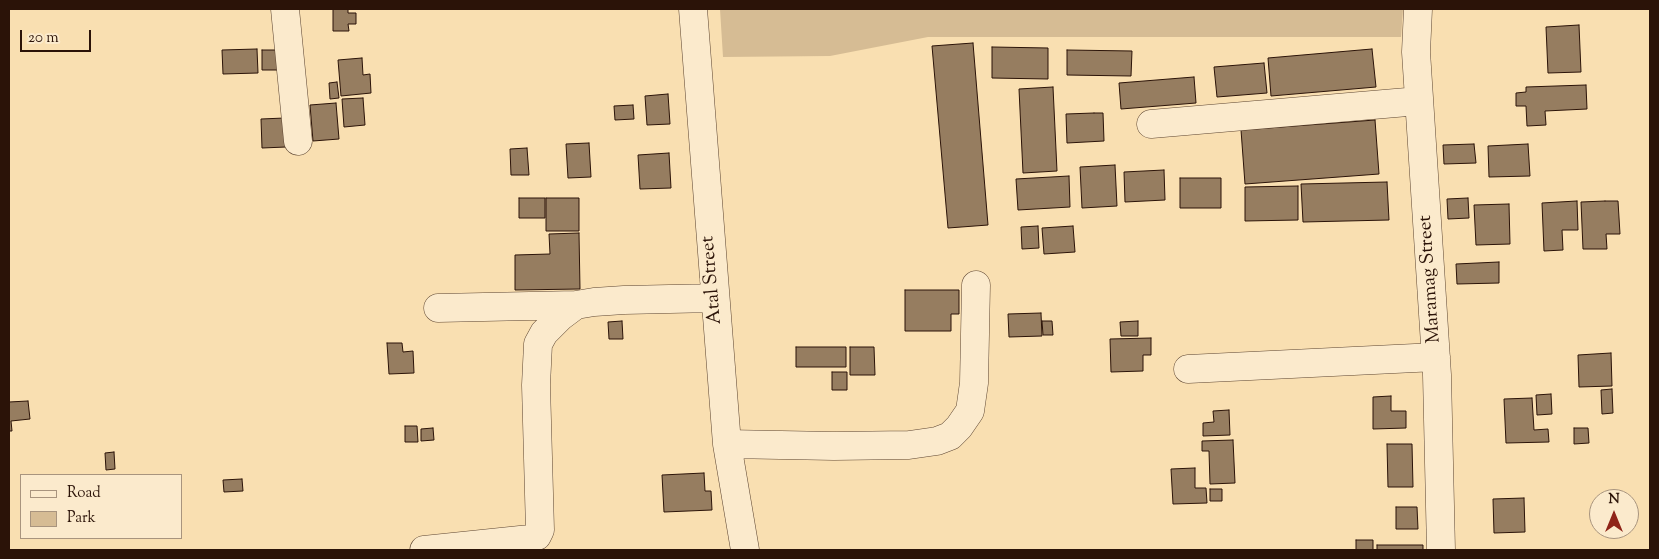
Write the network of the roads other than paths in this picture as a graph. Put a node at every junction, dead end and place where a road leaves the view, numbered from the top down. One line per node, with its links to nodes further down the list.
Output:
1 (286, 9): 6 (street)
2 (693, 9): 8 (street, Atal Street)
3 (1418, 9): 4 (street, Maramag Street)
4 (1419, 101): 5 (street); 11 (street, Maramag Street)
5 (1151, 124)
6 (298, 141)
7 (976, 285): 13 (street)
8 (715, 298): 9 (street); 13 (street, Atal Street)
9 (576, 306): 10 (street); 14 (street)
10 (438, 308)
11 (1436, 357): 12 (street); 16 (street, Maramag Street)
12 (1188, 369)
13 (727, 444): 15 (street, Atal Street)
14 (424, 550)
15 (744, 550)
16 (1441, 550)

